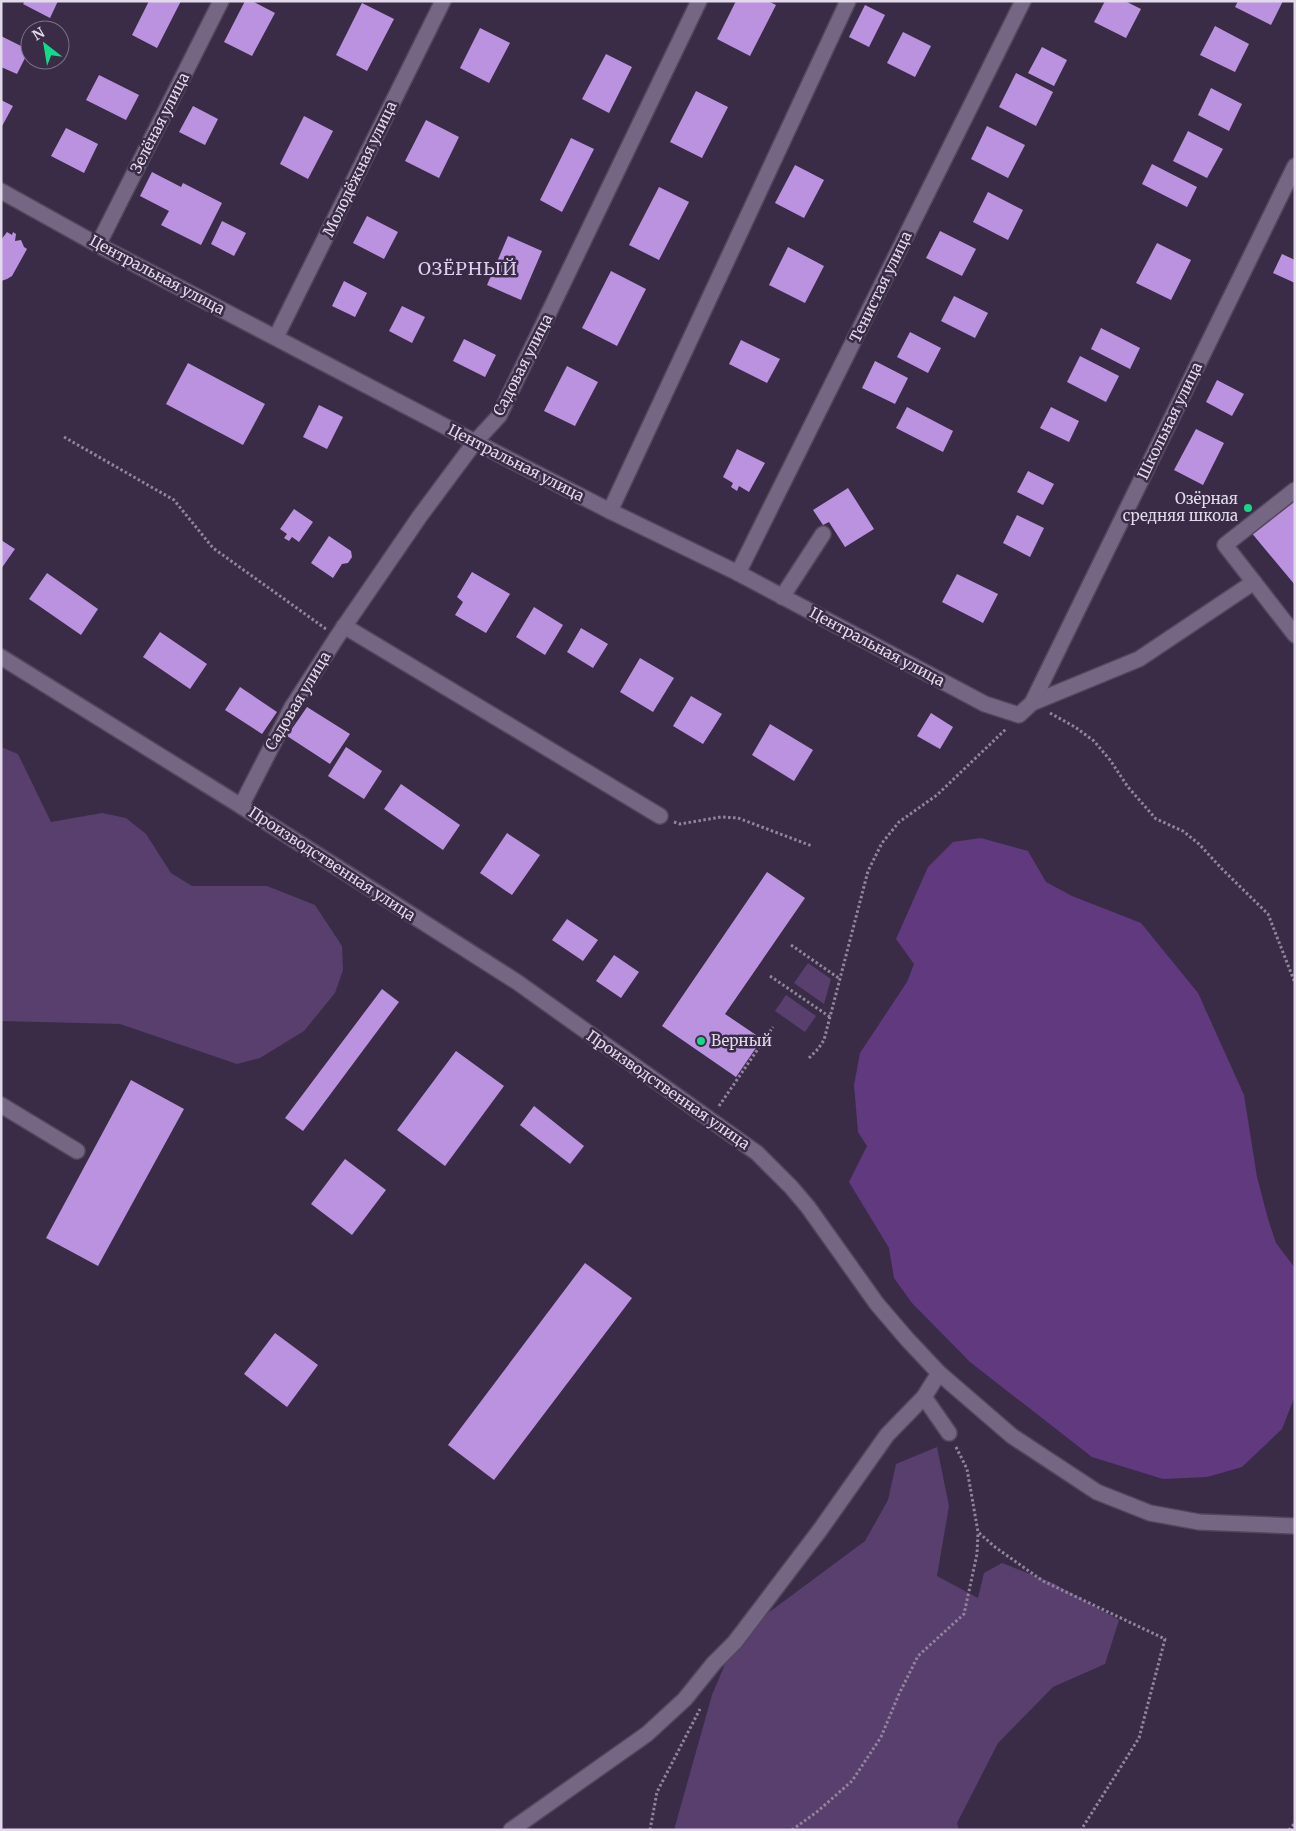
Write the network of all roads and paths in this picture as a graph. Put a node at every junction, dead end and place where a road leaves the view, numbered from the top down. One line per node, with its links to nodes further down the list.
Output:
1 (221, 1): 8 (street, Зелёная улица)
2 (443, 1): 9 (street, Молодёжная улица)
3 (699, 1): 11 (street, Садовая улица)
4 (848, 1): 13 (street)
5 (1023, 1): 15 (street, Тенистая улица)
6 (1295, 166): 21 (street, Школьная улица)
7 (1, 191): 8 (street, Центральная улица)
8 (98, 245): 9 (street, Центральная улица)
9 (276, 337): 11 (street, Центральная улица)
10 (64, 437): 18 (path)
11 (475, 442): 13 (street, Центральная улица); 18 (street, Садовая улица)
12 (1295, 490): 16 (street)
13 (610, 511): 15 (street, Центральная улица)
14 (823, 534): 17 (street)
15 (738, 573): 17 (street, Центральная улица)
16 (1254, 582): 19 (street); 21 (street)
17 (782, 597): 21 (street, Центральная улица)
18 (340, 631): 23 (street, Садовая улица); 24 (street)
19 (1295, 635)
20 (1, 657): 23 (street, Производственная улица)
21 (1032, 703): 29 (path)
22 (1012, 723): 28 (path)
23 (241, 806): 34 (street, Производственная улица)
24 (660, 816): 25 (path)
25 (812, 846)
26 (791, 945): 28 (path)
27 (770, 976): 30 (path)
28 (840, 979): 30 (path)
29 (1295, 982)
30 (830, 1017): 32 (path)
31 (773, 1027): 34 (path)
32 (809, 1058)
33 (1, 1105): 35 (street)
34 (710, 1119): 36 (street, Производственная улица)
35 (77, 1151)
36 (940, 1373): 37 (street); 39 (street, Производственная улица)
37 (924, 1397): 38 (street); 43 (street)
38 (949, 1433): 40 (path)
39 (1295, 1526)
40 (978, 1532): 45 (path); 46 (path)
41 (703, 1702): 44 (path)
42 (1295, 1823): 47 (path)
43 (511, 1830)
44 (650, 1830)
45 (792, 1830)
46 (1081, 1830)
47 (1289, 1830)

